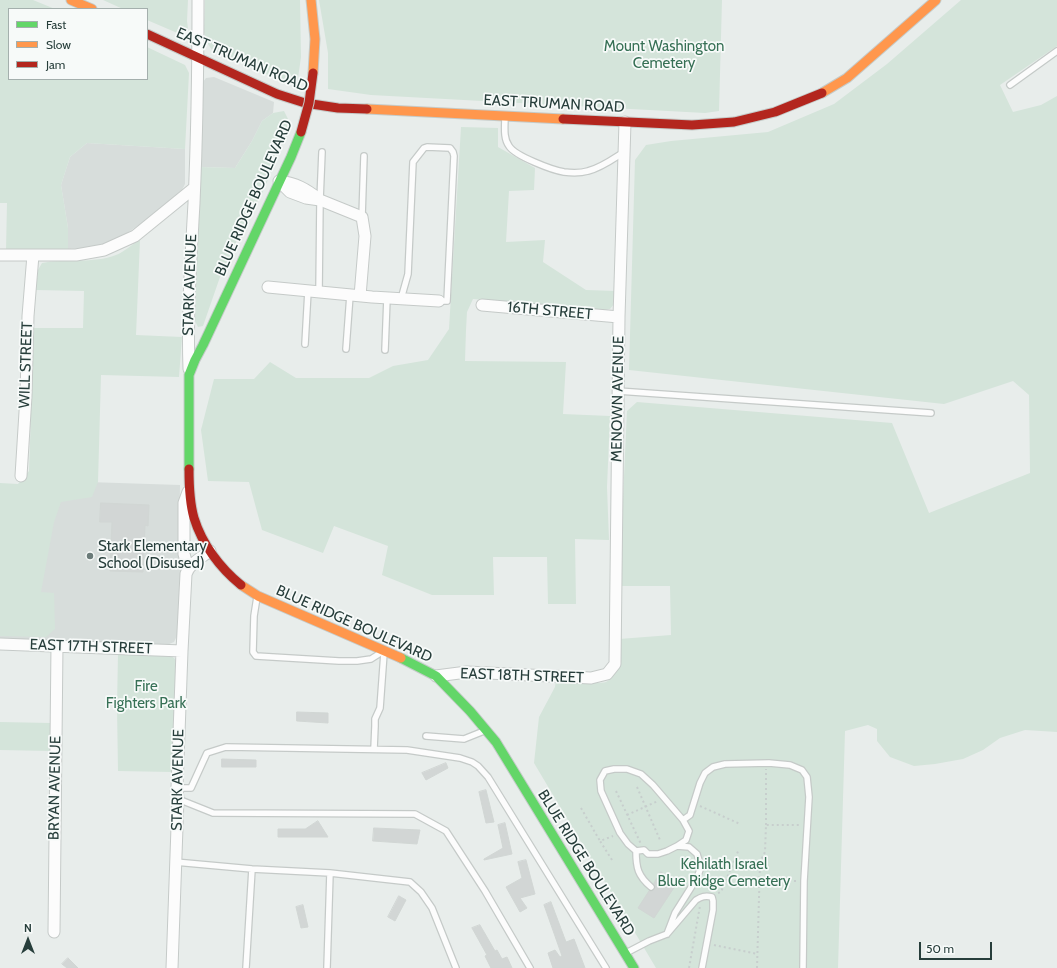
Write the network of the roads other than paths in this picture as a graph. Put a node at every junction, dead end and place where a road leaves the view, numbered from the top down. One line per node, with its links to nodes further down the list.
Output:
1 (71, 0): 5 (main road)
2 (198, 0): 8 (street, STARK AVENUE)
3 (311, 0): 15 (main road, BLUE RIDGE BOULEVARD, bridge)
4 (936, 0): 11 (main road, EAST TRUMAN ROAD)
5 (90, 8)
6 (148, 34): 8 (main road, EAST TRUMAN ROAD)
7 (1057, 51): 9 (lane)
8 (198, 58): 10 (main road, EAST TRUMAN ROAD); 16 (street, STARK AVENUE)
9 (1010, 85)
10 (505, 116): 11 (main road, EAST TRUMAN ROAD); 13 (lane)
11 (625, 122): 13 (street, MENOWN AVENUE)
12 (322, 152): 17 (lane)
13 (624, 152): 28 (street, MENOWN AVENUE)
14 (364, 156): 18 (lane)
15 (279, 181): 17 (street); 32 (main road, BLUE RIDGE BOULEVARD)
16 (194, 188): 20 (street); 32 (street, STARK AVENUE)
17 (320, 200): 18 (street); 22 (lane)
18 (362, 217): 23 (street)
19 (0, 255): 20 (street)
20 (33, 256): 35 (street, WILL STREET)
21 (268, 287): 22 (street)
22 (313, 292): 23 (street); 29 (lane)
23 (355, 295): 24 (street); 30 (lane)
24 (387, 298): 25 (street); 31 (lane)
25 (401, 299): 26 (street); 26 (lane)
26 (439, 301)
27 (482, 306): 28 (street, 16TH STREET)
28 (619, 317): 33 (street, MENOWN AVENUE)
29 (305, 344)
30 (346, 349)
31 (385, 350)
32 (189, 375): 36 (main road, STARK AVENUE)
33 (618, 391): 34 (lane); 44 (street, MENOWN AVENUE)
34 (931, 413)
35 (21, 476)
36 (189, 486): 37 (main road, BLUE RIDGE BOULEVARD); 38 (street, STARK AVENUE)
37 (210, 552): 38 (street); 39 (main road, BLUE RIDGE BOULEVARD)
38 (188, 568): 43 (street, STARK AVENUE)
39 (258, 596): 42 (main road, BLUE RIDGE BOULEVARD); 42 (lane)
40 (0, 644): 41 (street, EAST 17TH STREET)
41 (57, 645): 43 (street, EAST 17TH STREET); 57 (street, BRYAN AVENUE)
42 (384, 650): 45 (main road, BLUE RIDGE BOULEVARD); 48 (lane)
43 (182, 651): 49 (street, STARK AVENUE)
44 (607, 674): 45 (street, EAST 18TH STREET)
45 (436, 676): 46 (main road, BLUE RIDGE BOULEVARD)
46 (486, 730): 47 (lane); 59 (main road, BLUE RIDGE BOULEVARD)
47 (426, 736)
48 (374, 749): 49 (lane); 65 (lane)
49 (177, 794): 53 (street, STARK AVENUE); 64 (lane)
50 (683, 820): 51 (lane); 52 (lane); 68 (lane)
51 (677, 846): 52 (lane); 58 (lane)
52 (636, 851): 56 (lane)
53 (176, 862): 54 (lane); 60 (street, STARK AVENUE)
54 (252, 868): 55 (lane); 61 (lane)
55 (330, 873): 62 (lane); 63 (lane)
56 (651, 887)
57 (54, 932)
58 (667, 934): 59 (lane); 67 (lane)
59 (625, 953): 66 (main road, BLUE RIDGE BOULEVARD)
60 (172, 968)
61 (246, 968)
62 (326, 968)
63 (456, 968)
64 (530, 968)
65 (606, 968)
66 (634, 968)
67 (702, 968)
68 (803, 968)

